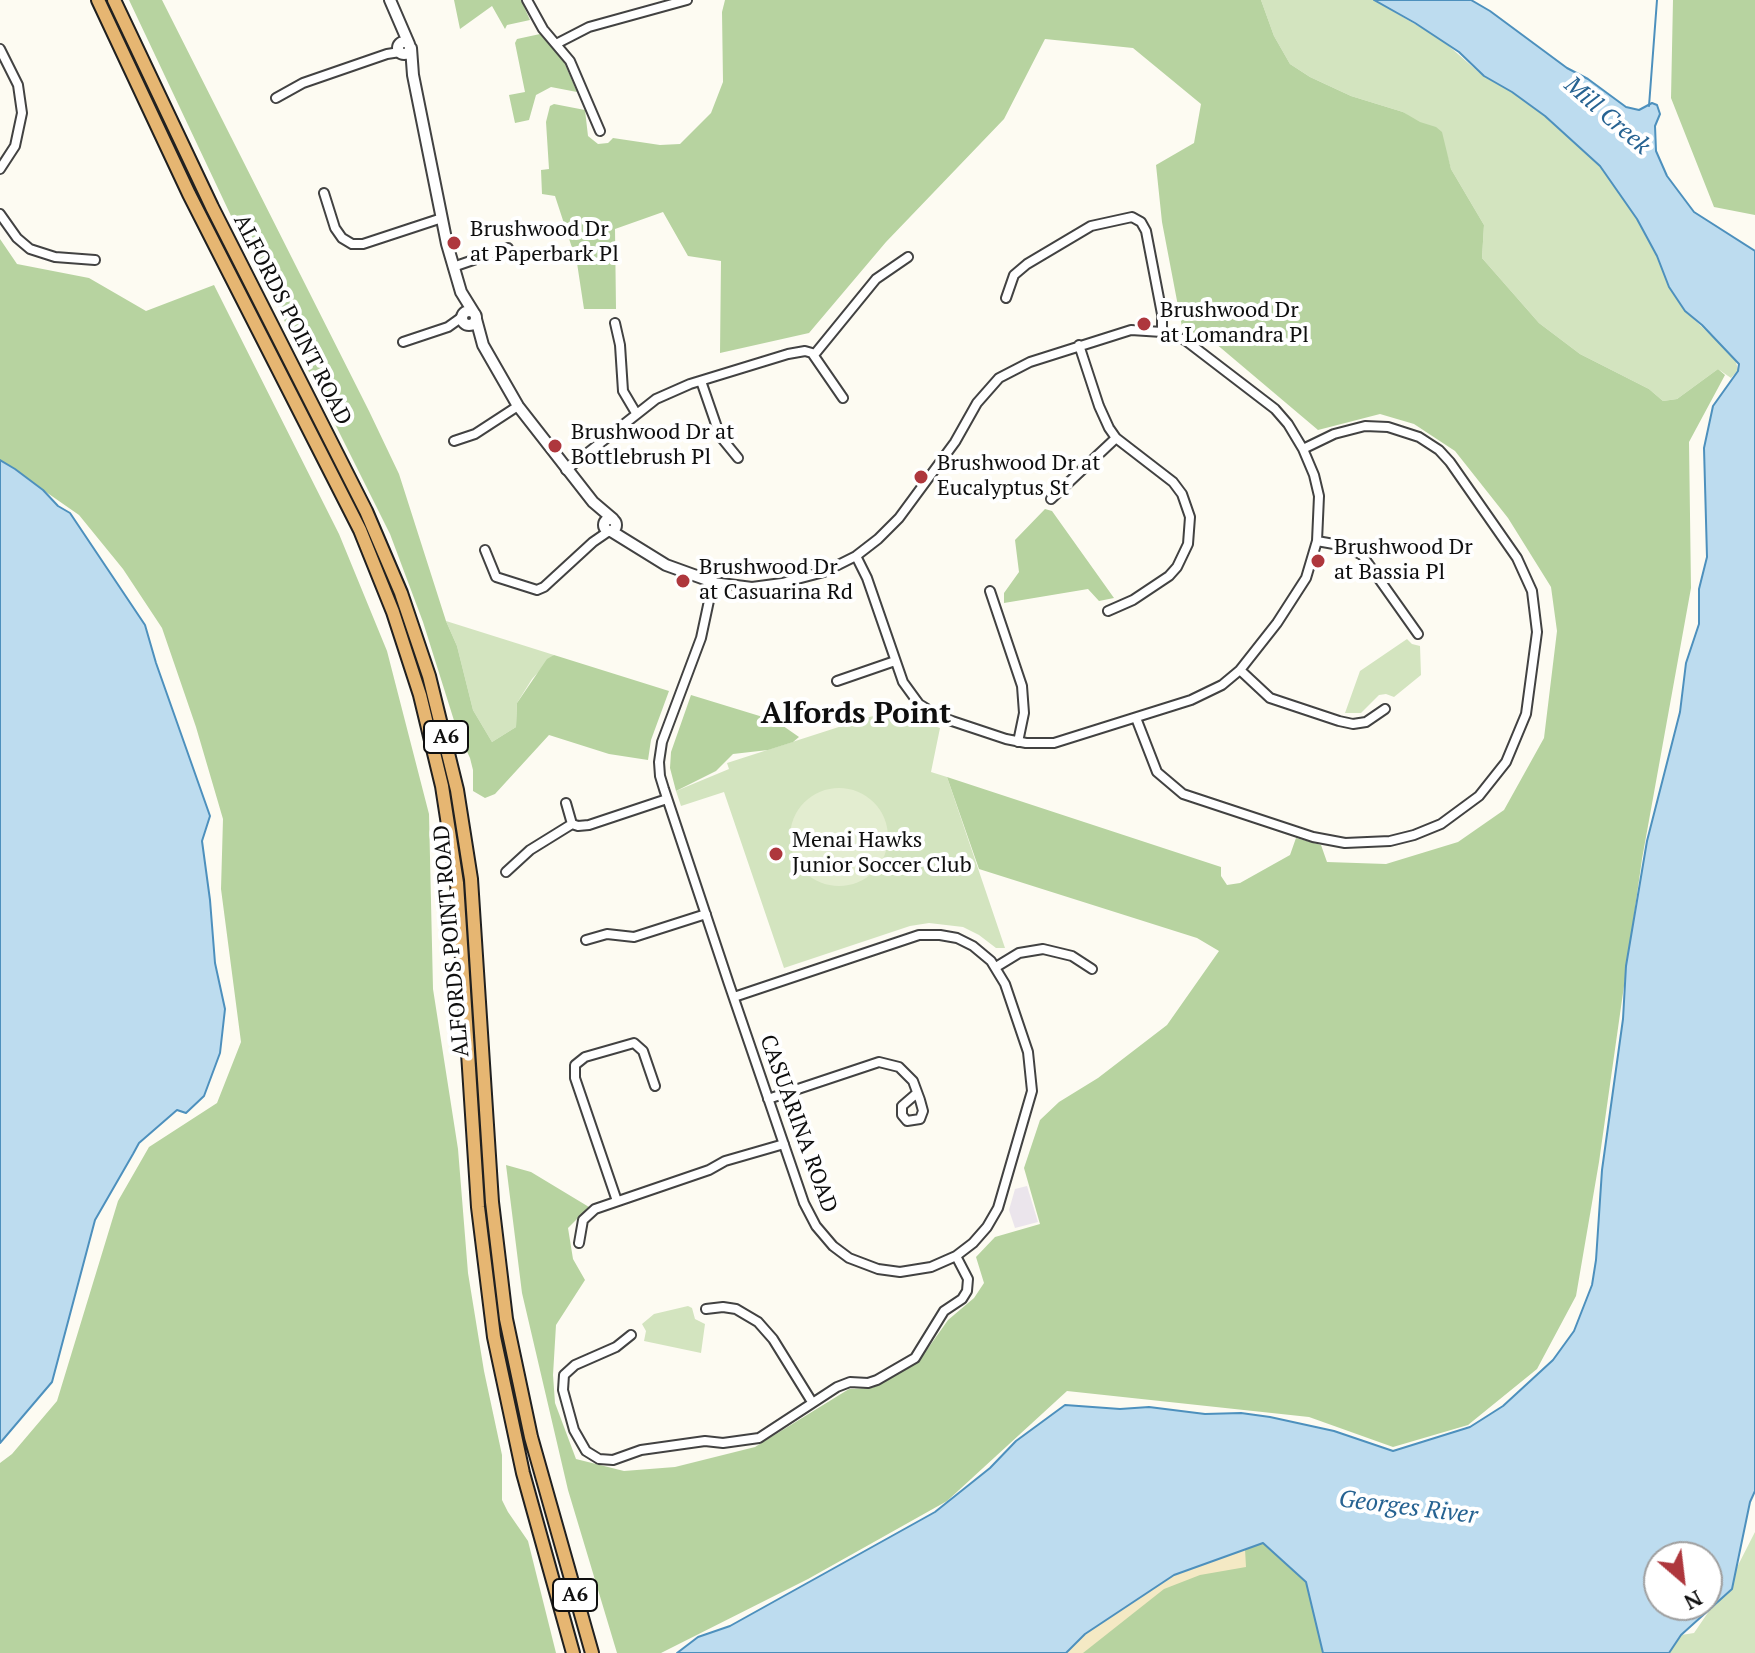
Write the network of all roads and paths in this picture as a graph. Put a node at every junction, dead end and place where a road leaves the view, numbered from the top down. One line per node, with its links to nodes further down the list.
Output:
1 (98, 0): 69 (highway, ALFORDS POINT ROAD / A6)
2 (114, 0): 70 (highway, ALFORDS POINT ROAD / A6)
3 (390, 0): 7 (street)
4 (527, 0): 6 (street)
5 (687, 0): 6 (street)
6 (556, 44): 10 (street)
7 (403, 48): 9 (street); 14 (street)
8 (0, 49): 11 (street)
9 (276, 98)
10 (600, 131)
11 (0, 169)
12 (324, 193): 14 (street)
13 (0, 214): 17 (street)
14 (442, 218): 18 (street)
15 (508, 248): 18 (street)
16 (908, 257): 25 (street)
17 (95, 260)
18 (453, 267): 20 (street)
19 (1006, 298): 22 (street)
20 (468, 319): 23 (street); 28 (street)
21 (615, 323): 29 (street)
22 (1162, 332): 24 (street); 32 (street)
23 (403, 342)
24 (1079, 345): 30 (street); 39 (street)
25 (814, 355): 26 (street); 27 (street)
26 (701, 381): 29 (street); 33 (street)
27 (843, 398)
28 (518, 406): 31 (street); 34 (street)
29 (636, 413): 34 (street)
30 (1116, 438): 35 (street); 42 (street)
31 (454, 441)
32 (1303, 449): 37 (street); 48 (street)
33 (738, 458)
34 (566, 470): 36 (street)
35 (1051, 499)
36 (610, 526): 38 (street); 40 (street)
37 (1317, 541): 43 (street); 45 (street)
38 (485, 550)
39 (856, 556): 40 (street); 44 (street)
40 (713, 582): 50 (street, CASUARINA ROAD)
41 (990, 591): 49 (street)
42 (1108, 611)
43 (1418, 634)
44 (895, 661): 46 (street); 49 (street)
45 (1240, 670): 47 (street); 48 (street)
46 (837, 681)
47 (1385, 709)
48 (1136, 718): 49 (street)
49 (1018, 742)
50 (667, 799): 52 (street); 54 (street, CASUARINA ROAD)
51 (566, 803): 52 (street)
52 (572, 824): 53 (street)
53 (506, 872)
54 (706, 914): 55 (street); 58 (street, CASUARINA ROAD)
55 (586, 940)
56 (996, 967): 57 (street); 58 (street, CASUARINA ROAD); 65 (street, CASUARINA ROAD)
57 (1092, 969)
58 (734, 997): 61 (street, CASUARINA ROAD)
59 (655, 1086): 63 (street)
60 (917, 1093): 61 (street)
61 (768, 1099): 62 (street, CASUARINA ROAD)
62 (784, 1144): 63 (street); 65 (street, CASUARINA ROAD)
63 (617, 1201): 64 (street)
64 (579, 1243)
65 (956, 1256): 68 (street)
66 (706, 1309): 68 (street)
67 (631, 1335): 68 (street)
68 (812, 1402)
69 (573, 1653)
70 (592, 1653)

